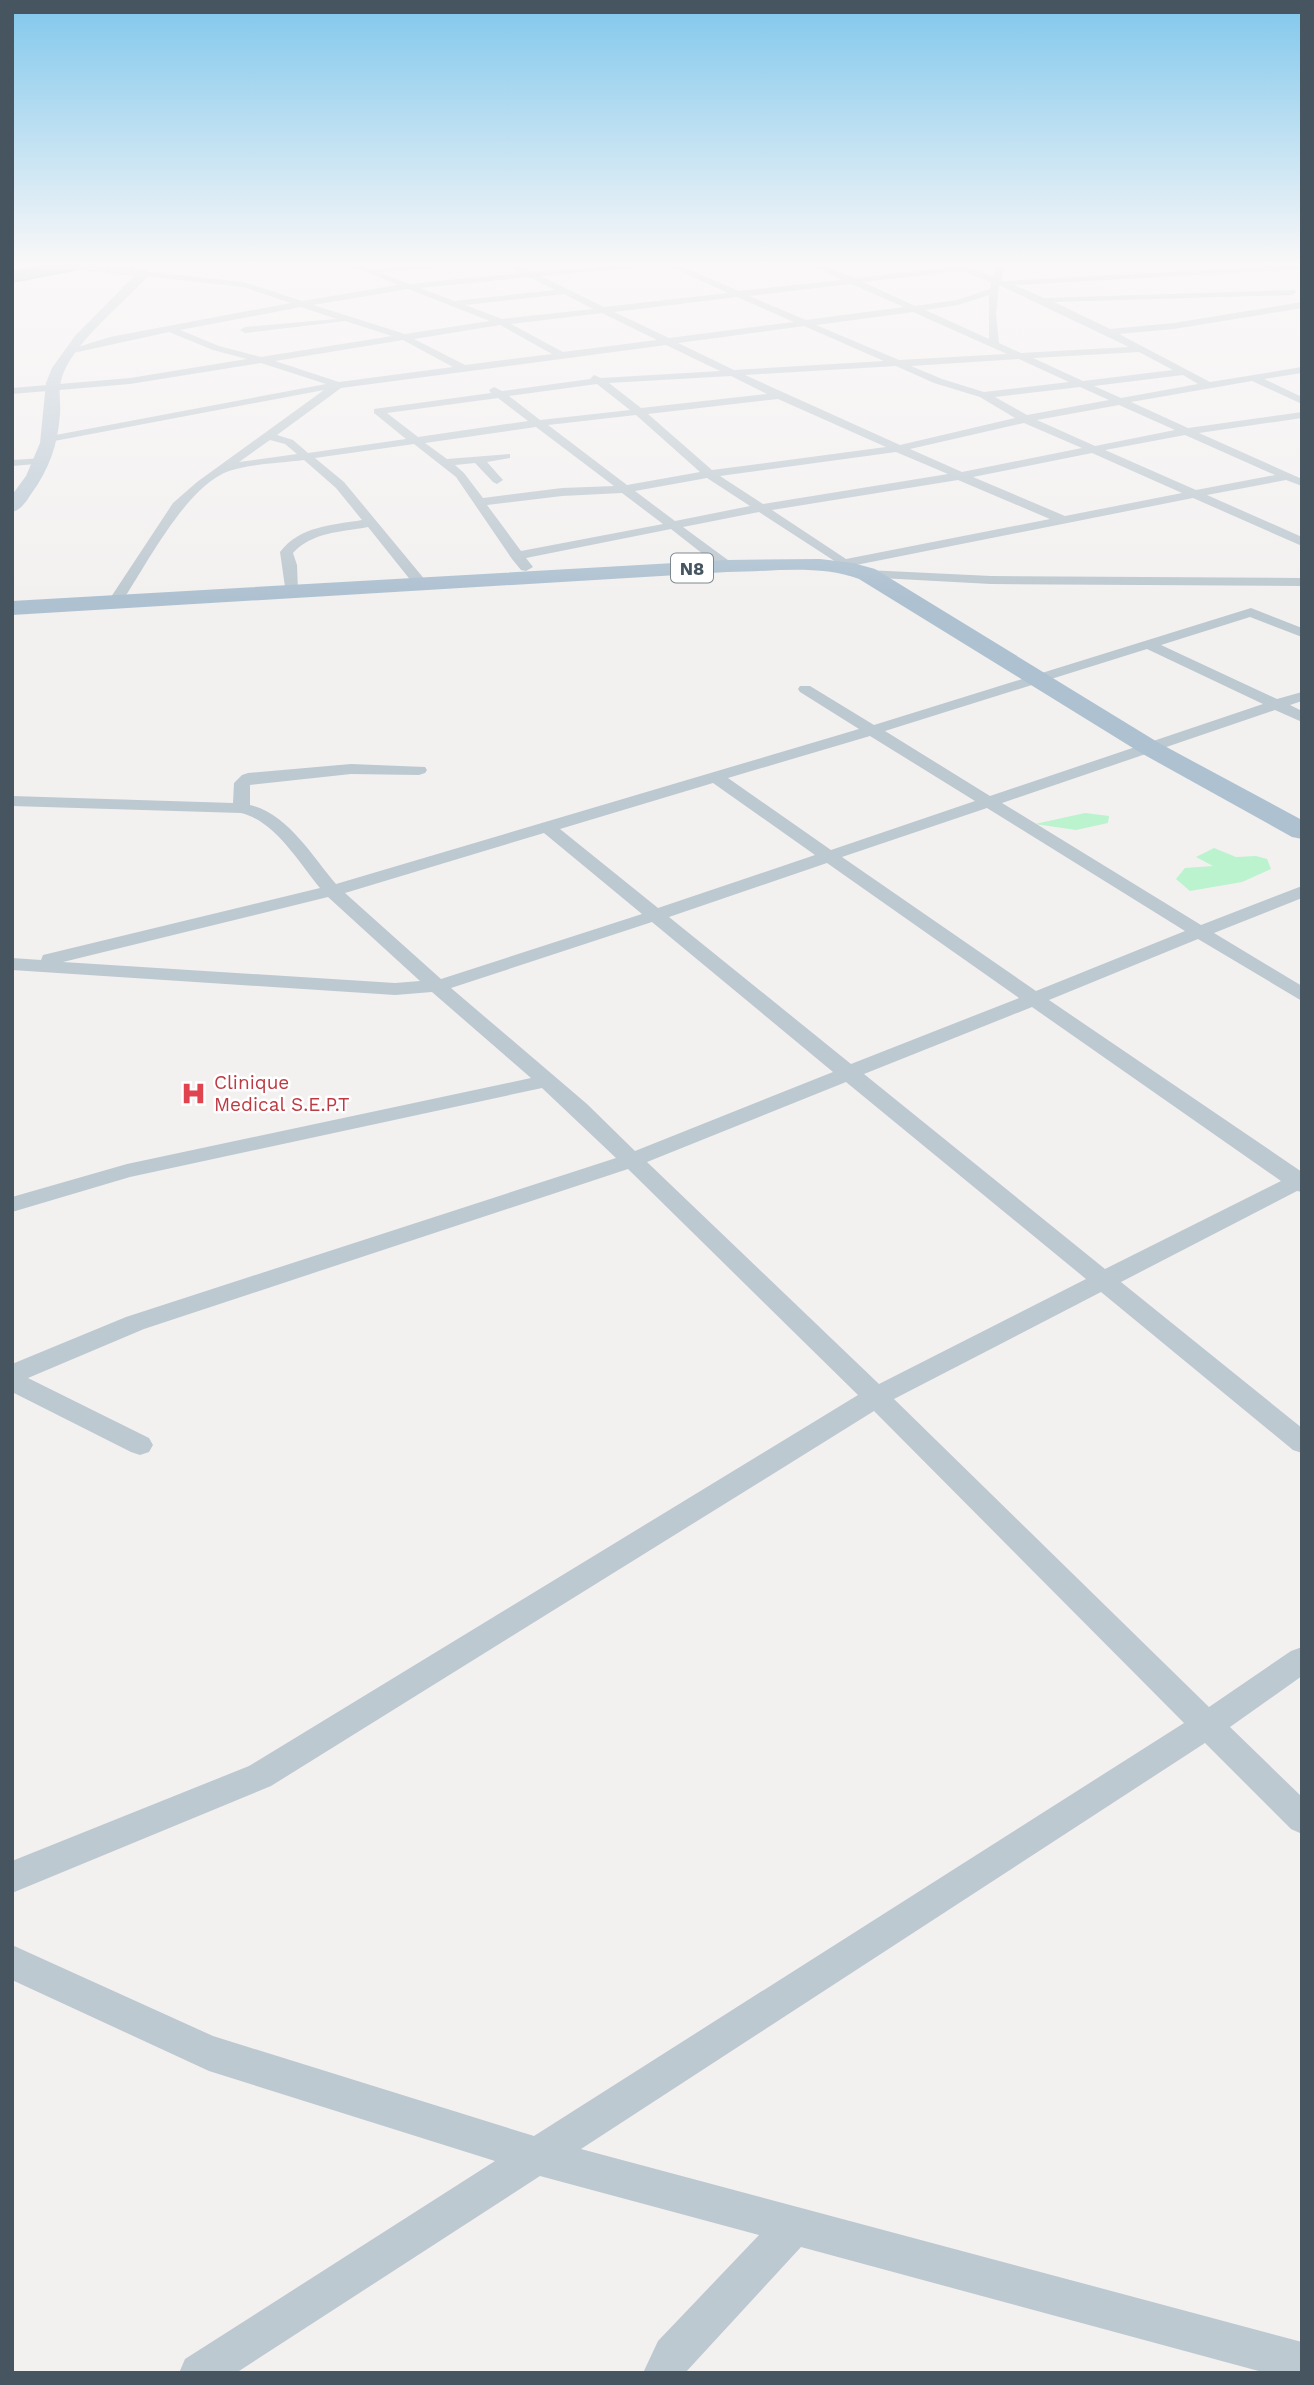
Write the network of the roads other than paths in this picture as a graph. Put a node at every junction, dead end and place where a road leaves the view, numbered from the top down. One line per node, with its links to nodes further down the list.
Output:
1 (57, 376): 19 (street)
2 (159, 376): 19 (street)
3 (313, 376): 17 (street)
4 (398, 376): 17 (street)
5 (475, 376): 21 (street)
6 (592, 376): 15 (street)
7 (668, 376): 15 (street)
8 (740, 376): 23 (street)
9 (928, 376): 22 (street)
10 (1064, 376): 16 (street)
11 (1148, 376): 16 (street)
12 (1193, 376): 18 (street)
13 (1256, 376): 14 (street)
14 (1251, 377): 18 (street); 25 (street)
15 (599, 381): 21 (street); 26 (street)
16 (1082, 384): 22 (street); 24 (street)
17 (338, 385): 31 (street); 32 (street)
18 (1208, 385): 24 (street)
19 (53, 389): 20 (street); 32 (street)
20 (12, 391)
21 (501, 394): 29 (street); 33 (street)
22 (984, 395): 28 (street)
23 (779, 396): 26 (street); 34 (street)
24 (1120, 401): 28 (street); 30 (street)
25 (1302, 401)
26 (638, 412): 29 (street); 43 (street)
27 (1302, 415): 30 (street)
28 (1025, 419): 34 (street); 35 (street)
29 (539, 424): 33 (street); 49 (street)
30 (1187, 431): 35 (street); 46 (street)
31 (270, 436): 36 (street); 42 (street)
32 (49, 439): 39 (street)
33 (415, 440): 36 (street); 41 (street)
34 (896, 449): 43 (street); 45 (street)
35 (1096, 449): 45 (street); 50 (street)
36 (308, 456): 42 (street); 55 (street)
37 (506, 456): 38 (street)
38 (478, 459): 41 (street); 47 (street)
39 (44, 461): 40 (street); 52 (street)
40 (12, 463)
41 (445, 463): 51 (street)
42 (224, 468): 65 (street)
43 (709, 474): 49 (street); 53 (street)
44 (1302, 474): 46 (street)
45 (958, 476): 53 (street); 54 (street)
46 (1287, 476): 48 (street); 50 (street)
47 (497, 480)
48 (1302, 483)
49 (625, 489): 51 (street); 56 (street)
50 (1198, 494): 54 (street); 57 (street)
51 (479, 502): 58 (street)
52 (12, 507)
53 (761, 508): 56 (street); 60 (street)
54 (1063, 520): 60 (street)
55 (369, 523): 63 (street); 64 (street)
56 (672, 526): 58 (street); 59 (street)
57 (1302, 542)
58 (517, 556): 61 (street)
59 (727, 566): 60 (main road, N8); 61 (main road, N8)
60 (855, 569): 62 (street); 69 (main road, N8)
61 (536, 578): 63 (main road, N8)
62 (1302, 582)
63 (421, 584): 64 (main road, N8)
64 (291, 591): 65 (main road, N8)
65 (116, 600): 66 (main road, N8)
66 (12, 608)
67 (1302, 634): 68 (street)
68 (1146, 643): 69 (street); 72 (street)
69 (1036, 679): 74 (street); 75 (main road, N8)
70 (805, 689): 74 (street)
71 (1302, 696): 72 (street)
72 (1276, 705): 73 (street); 75 (street)
73 (1302, 717)
74 (870, 731): 77 (street); 79 (street)
75 (1150, 748): 79 (street); 82 (main road, N8)
76 (419, 770): 80 (street)
77 (715, 777): 81 (street); 83 (street)
78 (12, 801): 80 (street)
79 (989, 803): 83 (street); 87 (street)
80 (241, 808): 84 (street)
81 (547, 827): 84 (street); 86 (street)
82 (1302, 831)
83 (831, 857): 86 (street); 91 (street)
84 (332, 891): 88 (street); 89 (street)
85 (1302, 891): 87 (street)
86 (657, 916): 89 (street); 92 (street)
87 (1199, 932): 90 (street); 91 (street)
88 (20, 964): 89 (street)
89 (437, 986): 93 (street)
90 (1302, 995)
91 (1034, 999): 92 (street); 95 (street)
92 (849, 1073): 94 (street); 97 (street)
93 (546, 1081): 94 (street); 96 (street)
94 (632, 1160): 98 (street); 100 (street)
95 (1300, 1182): 97 (street)
96 (12, 1205)
97 (1103, 1281): 100 (street); 101 (street)
98 (12, 1374)
99 (12, 1381): 102 (street)
100 (876, 1397): 104 (street); 106 (street)
101 (1302, 1443)
102 (140, 1445)
103 (1302, 1660): 104 (street)
104 (1207, 1725): 105 (street); 108 (street)
105 (1302, 1819)
106 (12, 1877)
107 (12, 1962): 108 (street)
108 (537, 2156): 109 (street); 111 (street)
109 (795, 2225): 110 (street); 112 (street)
110 (1302, 2362)
111 (199, 2373)
112 (663, 2373)

